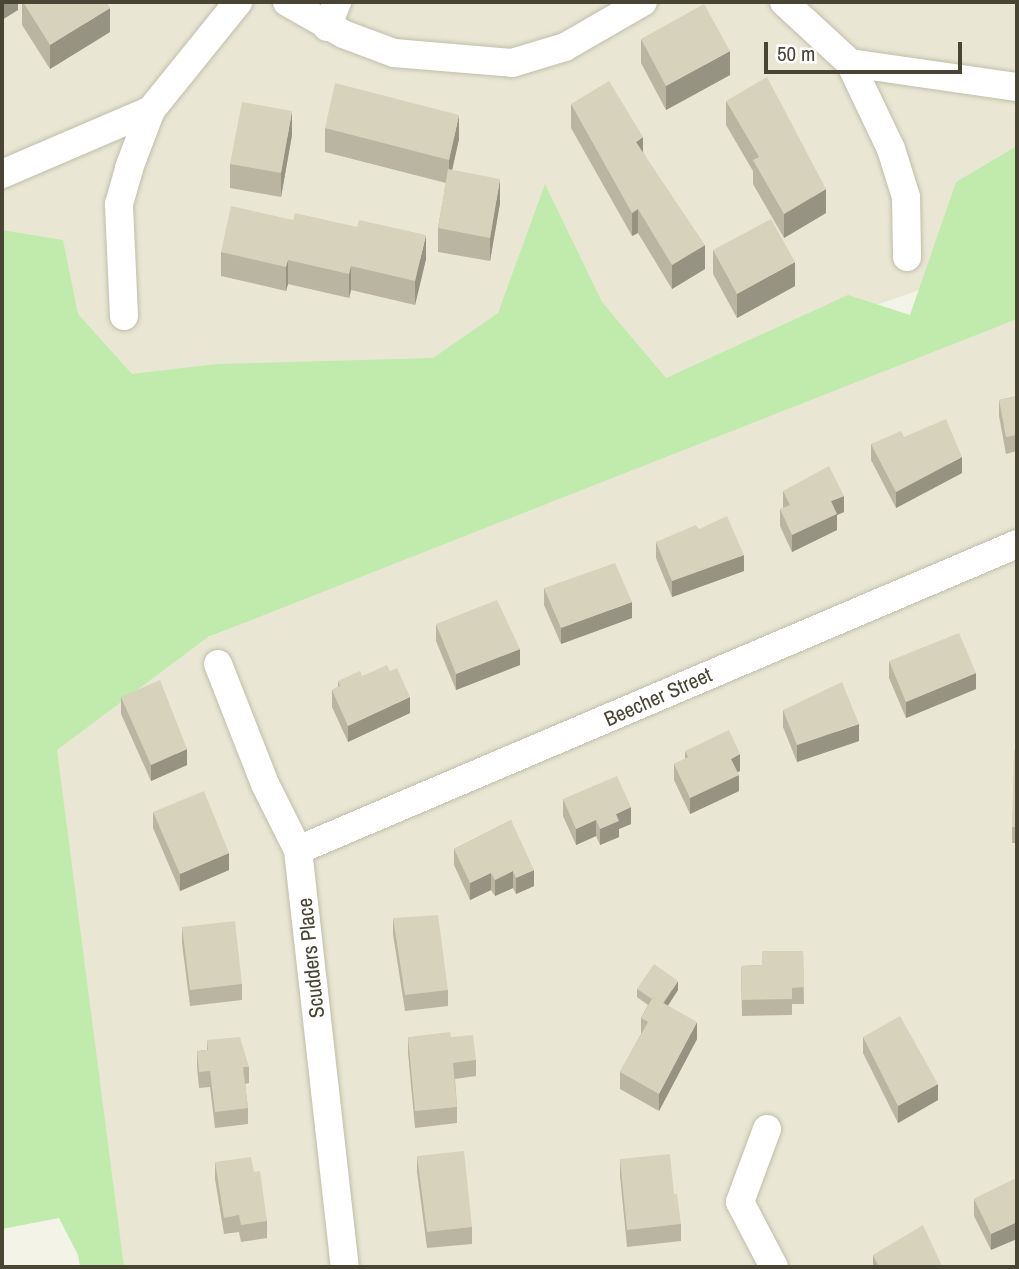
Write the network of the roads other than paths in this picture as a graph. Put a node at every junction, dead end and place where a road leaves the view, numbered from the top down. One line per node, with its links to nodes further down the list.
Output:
1 (238, 2): 8 (street)
2 (287, 2): 5 (street)
3 (643, 2): 5 (street)
4 (784, 2): 6 (street)
5 (332, 14)
6 (850, 63): 7 (street); 10 (street)
7 (1017, 87)
8 (151, 110): 9 (street); 11 (street)
9 (2, 174)
10 (907, 257)
11 (124, 316)
12 (1017, 544): 14 (street, Beecher Street)
13 (218, 664): 14 (street, Scudders Place)
14 (298, 850): 16 (street, Scudders Place)
15 (766, 1129): 17 (street)
16 (345, 1267)
17 (774, 1267)

